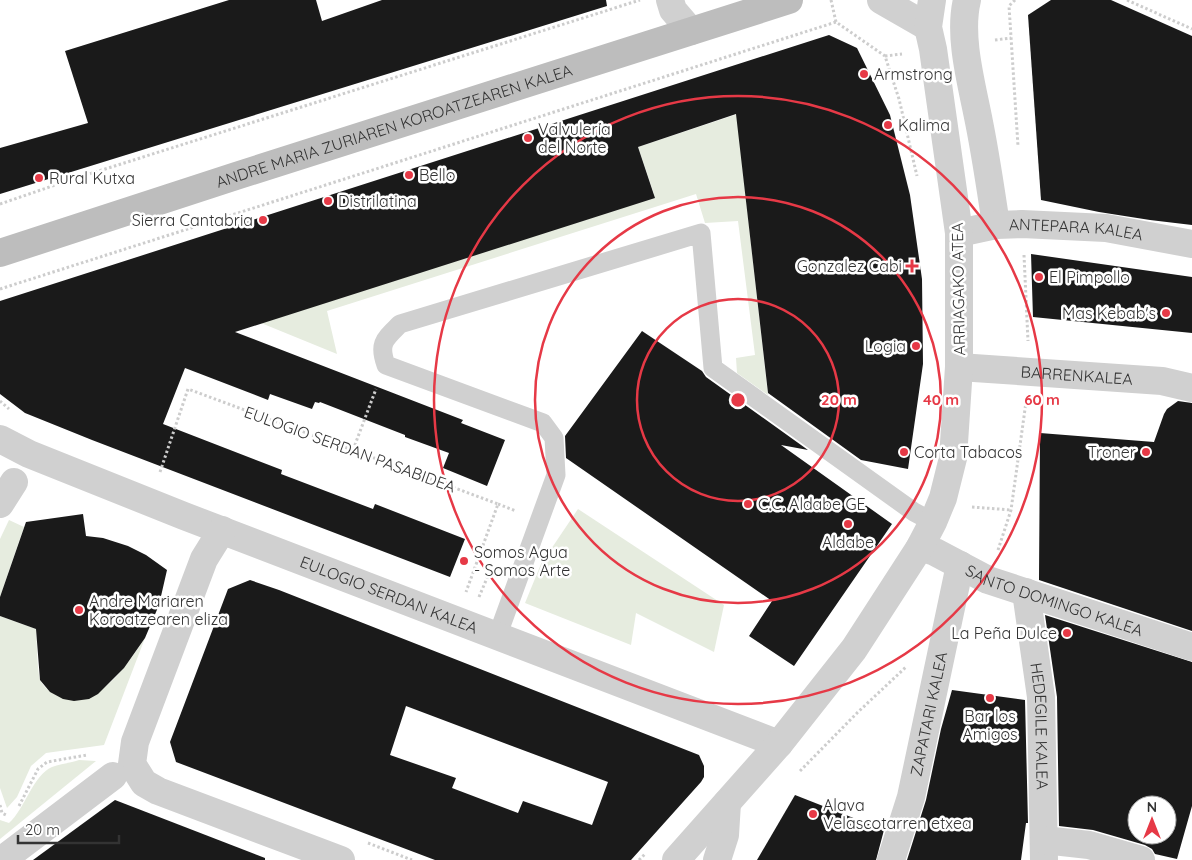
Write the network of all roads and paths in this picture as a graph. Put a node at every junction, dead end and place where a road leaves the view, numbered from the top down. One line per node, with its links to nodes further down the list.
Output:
1 (641, 0): 13 (path)
2 (670, 0): 12 (street)
3 (789, 0): 12 (main road, ANDRE MARIA ZURIAREN KOROATZEAREN KALEA)
4 (831, 0): 9 (path)
5 (881, 0): 10 (street)
6 (932, 0): 10 (street, ARRIAGAKO ATEA)
7 (967, 0): 14 (street)
8 (1127, 0): 11 (path)
9 (836, 22)
10 (928, 27): 15 (street, ARRIAGAKO ATEA)
11 (1192, 29)
12 (691, 31): 17 (main road, ANDRE MARIA ZURIAREN KOROATZEAREN KALEA)
13 (0, 204)
14 (996, 225): 15 (street, ANTEPARA KALEA); 16 (street, ANTEPARA KALEA)
15 (959, 233): 19 (street, ARRIAGAKO ATEA)
16 (1192, 244)
17 (0, 253)
18 (386, 365): 22 (path); 24 (lane); 30 (lane)
19 (959, 367): 20 (street, BARRENKALEA); 24 (street, ARRIAGAKO ATEA)
20 (1192, 388)
21 (0, 439): 25 (street, EULOGIO SERDAN KALEA)
22 (353, 450): 23 (path, EULOGIO SERDAN PASABIDEA); 28 (path, EULOGIO SERDAN PASABIDEA)
23 (162, 465)
24 (934, 522): 26 (street, ARRIAGAKO ATEA)
25 (222, 530): 30 (street, EULOGIO SERDAN KALEA); 42 (street)
26 (920, 547): 27 (street, SANTO DOMINGO KALEA); 32 (street, ARRIAGAKO ATEA)
27 (960, 565): 29 (street, SANTO DOMINGO KALEA); 46 (street, ZAPATARI KALEA)
28 (466, 592)
29 (1026, 592): 31 (street, SANTO DOMINGO KALEA); 40 (street, HEDEGILE KALEA)
30 (497, 637): 32 (street, EULOGIO SERDAN KALEA)
31 (1192, 647)
32 (779, 744): 35 (street, ARRIAGAKO ATEA)
33 (90, 754): 37 (path)
34 (113, 776): 41 (street)
35 (727, 803): 44 (street, ARRIAGAKO ATEA); 45 (street)
36 (0, 805): 38 (path)
37 (18, 808)
38 (14, 815)
39 (366, 842): 43 (path)
40 (1044, 850): 47 (street)
41 (2, 860)
42 (341, 860)
43 (412, 860)
44 (676, 860)
45 (717, 860)
46 (891, 860)
47 (1141, 860)

